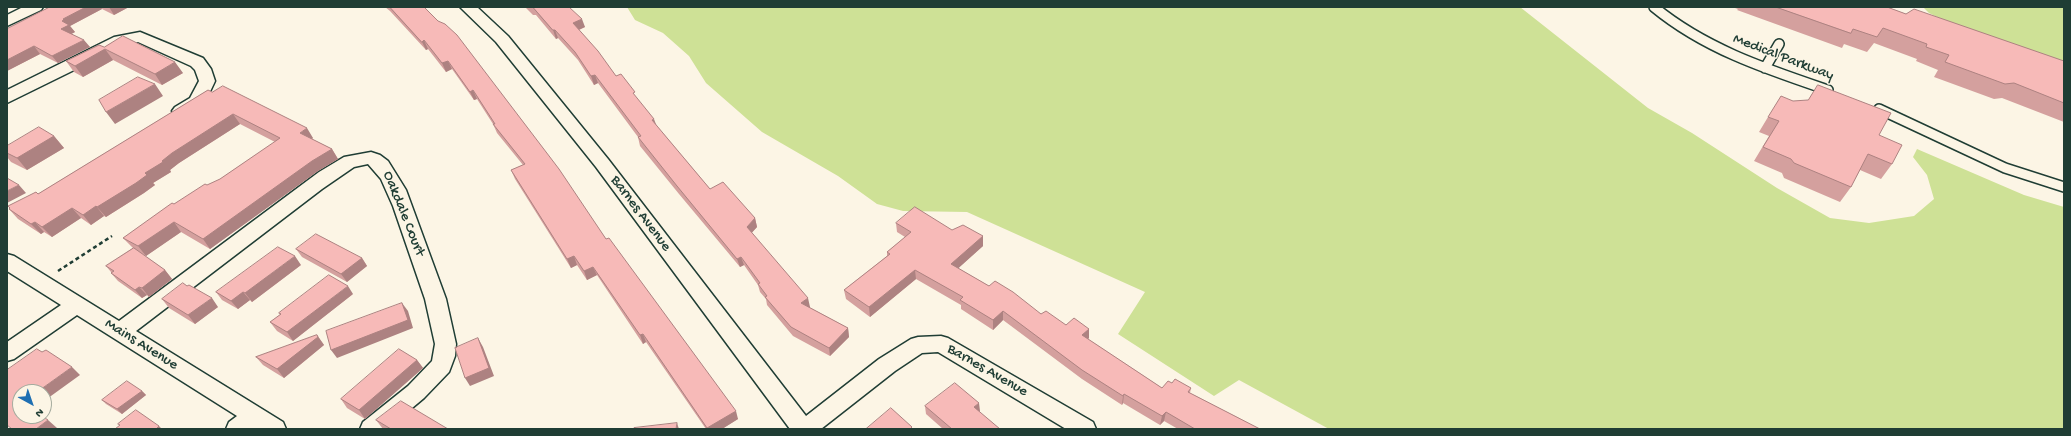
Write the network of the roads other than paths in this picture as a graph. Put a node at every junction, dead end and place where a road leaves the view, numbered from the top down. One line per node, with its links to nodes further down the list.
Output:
1 (35, 7): 4 (street)
2 (468, 7): 19 (street, Barnes Avenue)
3 (1654, 7): 6 (lane, Medical Parkway)
4 (7, 21)
5 (1779, 44): 6 (lane)
6 (1765, 68): 7 (lane, Medical Parkway)
7 (1836, 92)
8 (7, 97): 10 (street)
9 (1870, 105): 11 (lane)
10 (164, 122)
11 (2064, 187)
12 (7, 261): 13 (street, Mains Avenue)
13 (77, 305): 14 (street, Mains Avenue); 15 (street)
14 (120, 332): 16 (street, Mains Avenue); 18 (street, Oakdale Court)
15 (7, 353)
16 (245, 422): 17 (street, Mains Avenue)
17 (275, 429)
18 (371, 429)
19 (804, 429): 20 (street, Barnes Avenue)
20 (1085, 429)

